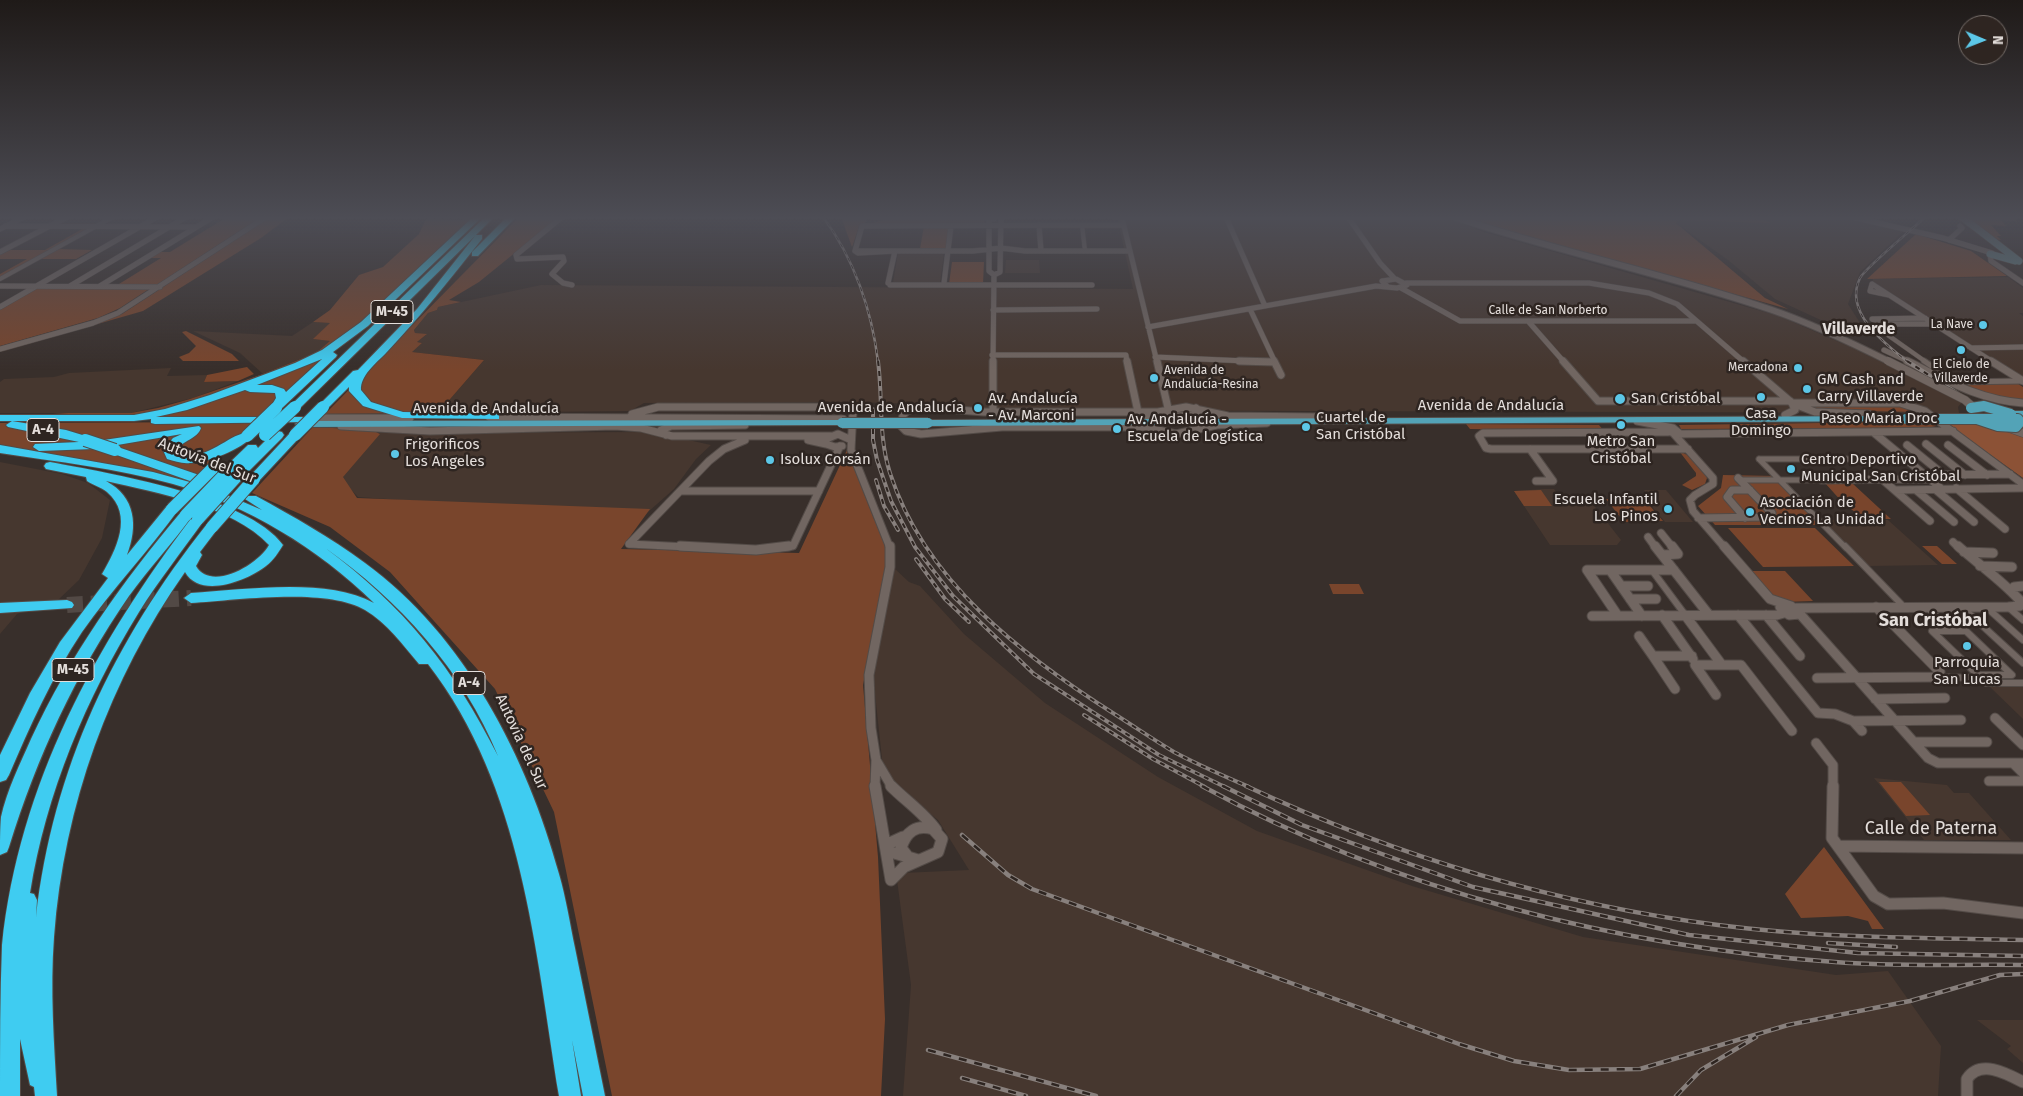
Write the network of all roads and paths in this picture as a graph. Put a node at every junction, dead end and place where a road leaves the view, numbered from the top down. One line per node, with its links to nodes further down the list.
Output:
1 (20, 268): 25 (street)
2 (68, 268): 34 (street)
3 (99, 268): 35 (street)
4 (129, 268): 36 (street)
5 (189, 268): 37 (street)
6 (423, 268): 82 (highway)
7 (424, 268): 68 (highway)
8 (439, 268): 66 (highway, M-45)
9 (446, 268): 66 (highway, M-45)
10 (454, 268): 44 (highway)
11 (462, 268): 44 (highway)
12 (557, 268): 29 (street)
13 (892, 268): 30 (street)
14 (946, 268): 26 (street)
15 (988, 268): 23 (street)
16 (1000, 268): 23 (street)
17 (1133, 268): 50 (street)
18 (1248, 268): 39 (street)
19 (1384, 268): 24 (street)
20 (1625, 268): 73 (street, bridge)
21 (1632, 268): 65 (street, bridge)
22 (2002, 268): 27 (street)
23 (994, 275): 30 (street)
24 (1391, 278): 32 (street); 38 (street, Calle de San Norberto)
25 (0, 279)
26 (944, 283)
27 (2023, 283)
28 (1872, 284): 45 (street)
29 (572, 285)
30 (994, 285): 31 (street); 43 (street)
31 (1092, 285)
32 (1385, 285): 38 (street); 39 (street)
33 (0, 286): 34 (street)
34 (37, 286): 35 (street); 40 (street)
35 (68, 286): 36 (street)
36 (100, 286): 37 (street)
37 (160, 287): 53 (street)
38 (1406, 287): 46 (street); 47 (street, Calle de San Norberto)
39 (1265, 306): 42 (street)
40 (0, 307)
41 (1097, 309): 43 (street)
42 (1250, 309): 50 (street); 57 (street)
43 (993, 310): 55 (street)
44 (420, 311): 77 (highway); 96 (highway, bridge)
45 (1924, 318): 48 (street); 48 (street)
46 (1695, 320): 47 (street, Calle de San Norberto); 63 (street)
47 (1528, 321): 62 (street)
48 (1935, 324): 52 (street)
49 (1875, 326): 61 (street)
50 (1148, 327): 56 (street)
51 (2023, 347): 52 (street)
52 (1971, 348): 59 (street)
53 (0, 349)
54 (1884, 350): 60 (street)
55 (992, 355): 72 (street); 75 (street)
56 (1155, 358): 57 (street); 69 (street)
57 (1274, 362): 58 (street)
58 (1281, 376)
59 (2023, 381): 61 (street)
60 (1947, 382): 61 (street); 64 (street)
61 (1956, 382)
62 (1598, 401): 63 (street, Paseo María Droc); 71 (street)
63 (1791, 402): 74 (street); 76 (street); 99 (street, Paseo María Droc)
64 (2023, 403)
65 (1984, 406): 73 (main road, bridge); 91 (main road, bridge)
66 (300, 407): 144 (highway, M-45, bridge)
67 (658, 407): 78 (street); 79 (street); 87 (street)
68 (276, 408): 83 (highway); 105 (highway, bridge)
69 (1168, 408): 70 (street, Avenida de Andalucía); 75 (street, Avenida de Andalucía)
70 (1196, 408): 75 (street, Avenida de Andalucía); 80 (street, Avenida de Andalucía)
71 (1603, 408)
72 (993, 412): 75 (street, Avenida de Andalucía); 100 (street, Avenida de Andalucía)
73 (1974, 413): 81 (main road, Avenida de Andalucía, bridge); 91 (main road, bridge); 91 (main road, Avenida de Andalucía, bridge)
74 (1868, 414): 76 (main road, Avenida de Andalucía); 81 (main road, Avenida de Andalucía)
75 (1141, 415): 80 (main road, Avenida de Andalucía); 85 (main road, Avenida de Andalucía)
76 (1785, 415): 80 (main road, Avenida de Andalucía)
77 (495, 417): 78 (street, Avenida de Andalucía); 83 (street, Avenida de Andalucía)
78 (608, 417): 79 (street)
79 (684, 417): 87 (street)
80 (1322, 417)
81 (1903, 417): 98 (main road, Avenida de Andalucía)
82 (134, 418): 83 (street, Avenida de Andalucía); 84 (highway)
83 (252, 418)
84 (0, 421): 96 (highway); 235 (highway, Autovía del Sur / A-4, bridge)
85 (928, 421): 87 (main road, Avenida de Andalucía, bridge); 88 (main road, Avenida de Andalucía)
86 (1632, 421): 89 (main road, Avenida de Andalucía); 98 (main road, Avenida de Andalucía); 98 (street)
87 (846, 422): 90 (main road, Avenida de Andalucía); 96 (main road, Avenida de Andalucía); 102 (street); 111 (street)
88 (1182, 422): 89 (main road, Avenida de Andalucía); 100 (street)
89 (1270, 422): 100 (street)
90 (756, 423): 94 (main road, Avenida de Andalucía); 104 (street)
91 (2018, 423)
92 (320, 424): 93 (main road, Avenida de Andalucía); 96 (main road, Avenida de Andalucía); 97 (street)
93 (550, 424): 94 (main road, Avenida de Andalucía); 97 (street)
94 (595, 424): 95 (street)
95 (615, 426): 97 (street); 104 (street)
96 (299, 427): 105 (highway); 110 (highway); 144 (highway, bridge)
97 (526, 427)
98 (1674, 429): 101 (street, Paseo María Droc); 103 (street, Paseo María Droc); 119 (street)
99 (1953, 431): 103 (street, Paseo María Droc); 126 (street)
100 (1190, 432)
101 (1592, 433): 117 (street, Paseo María Droc); 118 (street)
102 (842, 434): 107 (street); 111 (street)
103 (1876, 434): 108 (street, Paseo María Droc); 129 (street)
104 (666, 435): 106 (street)
105 (247, 436): 144 (highway, bridge)
106 (706, 436): 107 (street); 109 (street); 120 (street)
107 (831, 436): 114 (street)
108 (1704, 437)
109 (745, 440): 114 (street); 120 (street)
110 (0, 442)
111 (846, 444): 114 (street); 121 (street); 219 (street)
112 (1907, 444): 127 (street)
113 (1926, 444): 128 (street)
114 (828, 445): 121 (street)
115 (1948, 445): 125 (street)
116 (0, 449): 208 (highway, Autovía del Sur / A-4)
117 (1530, 449): 118 (street); 134 (street)
118 (1605, 449): 119 (street)
119 (1688, 449): 145 (street)
120 (718, 451): 142 (street)
121 (835, 456): 143 (street)
122 (0, 457): 124 (highway)
123 (1897, 459): 131 (street)
124 (56, 468): 144 (highway); 178 (highway)
125 (1987, 474): 126 (street); 128 (street)
126 (2010, 474): 135 (street)
127 (1944, 475): 128 (street); 129 (street)
128 (1965, 475)
129 (1927, 477): 133 (street); 141 (street)
130 (1740, 479): 131 (street); 138 (street)
131 (1779, 480): 132 (street); 171 (street)
132 (1821, 480): 133 (street)
133 (1883, 480): 139 (street)
134 (1536, 481)
135 (2023, 484)
136 (1956, 488): 137 (street); 141 (street); 150 (street)
137 (2023, 488)
138 (1750, 490): 146 (street); 146 (street)
139 (1895, 490): 140 (street); 147 (street)
140 (1916, 490): 141 (street); 148 (street)
141 (1939, 490): 149 (street)
142 (682, 491): 143 (street); 143 (street)
143 (819, 491)
144 (192, 518): 178 (highway); 227 (highway, M-45); 229 (highway, M-45); 237 (highway)
145 (1698, 518): 146 (street); 179 (street)
146 (1745, 518)
147 (1930, 521)
148 (1954, 522)
149 (1974, 522)
150 (2005, 529)
151 (1660, 533): 156 (street)
152 (1648, 537): 156 (street)
153 (1953, 542): 154 (street)
154 (1964, 552): 155 (street); 157 (street)
155 (1993, 553)
156 (1662, 554): 160 (street)
157 (1980, 566): 158 (street); 165 (street)
158 (2012, 567)
159 (1610, 570): 160 (street); 162 (street); 186 (street)
160 (1674, 570): 182 (street)
161 (1654, 573): 181 (street)
162 (1621, 586): 163 (street); 167 (street)
163 (1648, 586)
164 (2023, 586): 165 (street)
165 (2012, 590): 170 (street)
166 (191, 598): 208 (highway)
167 (1630, 599): 168 (street); 187 (street)
168 (1656, 599)
169 (66, 604): 176 (highway)
170 (2023, 604): 175 (street)
171 (1904, 607): 172 (street); 177 (street)
172 (1927, 607): 173 (street); 190 (street)
173 (1962, 607): 174 (street); 196 (street)
174 (1986, 607): 175 (street); 192 (street)
175 (2008, 607): 189 (street)
176 (0, 608)
177 (1876, 608): 180 (street); 200 (street)
178 (91, 609): 222 (highway)
179 (1783, 609): 180 (street); 184 (street)
180 (1798, 611): 202 (street)
181 (1684, 614): 182 (street); 188 (street); 198 (street)
182 (1709, 615): 183 (street)
183 (1738, 615): 184 (street); 211 (street)
184 (1766, 615): 195 (street)
185 (1592, 616): 186 (street)
186 (1618, 616): 187 (street)
187 (1642, 616): 188 (street)
188 (1662, 616): 194 (street)
189 (2023, 620)
190 (1951, 631): 199 (street); 199 (street)
191 (1639, 636): 193 (street)
192 (2023, 640)
193 (1652, 656): 194 (street); 204 (street)
194 (1692, 656): 197 (street)
195 (1800, 656)
196 (2023, 663)
197 (1695, 665): 198 (street); 205 (street)
198 (1722, 665): 213 (street)
199 (1979, 676): 200 (street); 203 (street)
200 (1938, 677): 202 (street)
201 (1817, 678): 202 (street)
202 (1857, 678): 207 (street)
203 (2023, 683)
204 (1675, 689)
205 (1716, 695)
206 (1945, 698): 207 (street)
207 (1876, 699): 212 (street)
208 (463, 705): 238 (highway, Autovía del Sur / A-4)
209 (1995, 718): 218 (street)
210 (1961, 720): 212 (street)
211 (1853, 721): 212 (street); 214 (street)
212 (1895, 721): 215 (street)
213 (1792, 731)
214 (1862, 731)
215 (1914, 742): 216 (street); 220 (street)
216 (1987, 742)
217 (1816, 743): 228 (street)
218 (2023, 745)
219 (876, 760): 225 (street); 231 (street)
220 (2018, 763): 221 (street)
221 (2023, 773)
222 (0, 775)
223 (1989, 781): 224 (street)
224 (2023, 781)
225 (936, 830): 226 (street); 232 (street)
226 (903, 837): 231 (street); 232 (street)
227 (31, 844): 236 (highway, M-45); 237 (highway)
228 (1838, 846): 230 (street, Calle de Paterna); 233 (street)
229 (0, 847)
230 (2023, 848)
231 (887, 850): 232 (street); 232 (street)
232 (913, 859)
233 (2023, 913)
234 (2023, 1082): 239 (street)
235 (594, 1091)
236 (9, 1096)
237 (44, 1096)
238 (570, 1096)
239 (1967, 1096)

